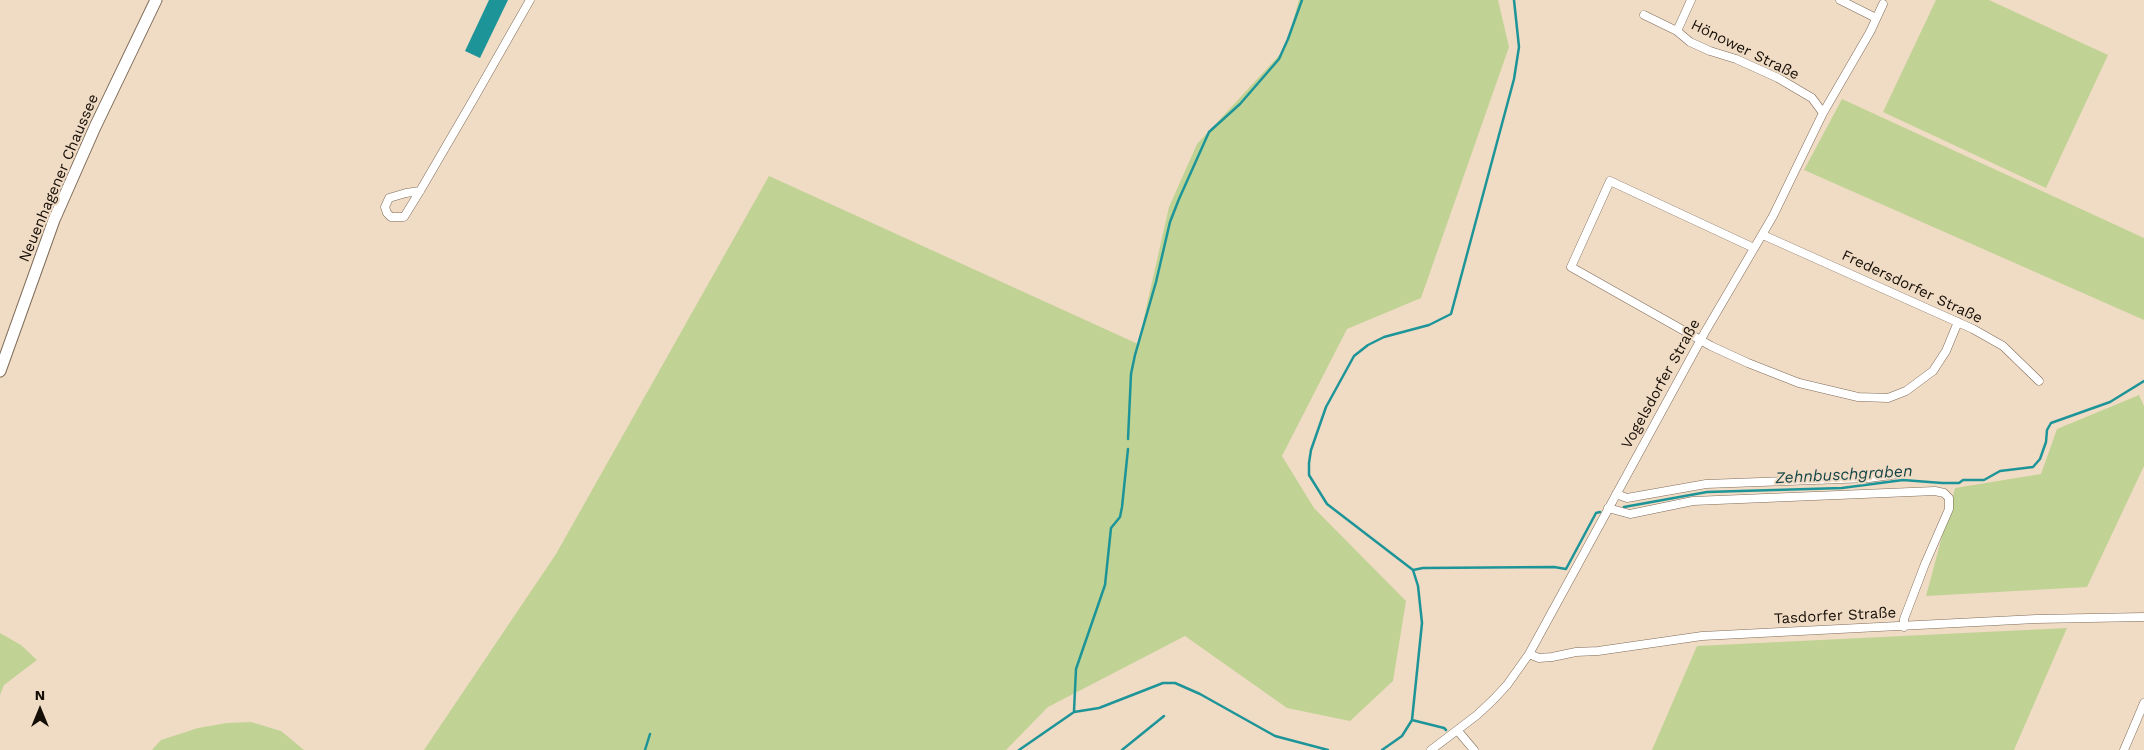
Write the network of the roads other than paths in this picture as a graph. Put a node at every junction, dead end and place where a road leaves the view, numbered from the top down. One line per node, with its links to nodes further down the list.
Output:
1 (156, 0): 15 (main road, Neuenhagener Chaussee)
2 (530, 0): 10 (street)
3 (1691, 0): 8 (street, Hönower Straße)
4 (1840, 0): 7 (street)
5 (1883, 4): 7 (street, Vogelsdorfer Straße)
6 (1644, 15): 8 (street, Hönower Straße)
7 (1876, 18): 9 (street, Vogelsdorfer Straße)
8 (1677, 31): 9 (street, Hönower Straße)
9 (1823, 113): 11 (street, Vogelsdorfer Straße)
10 (420, 191): 10 (street)
11 (1763, 234): 12 (street, Vogelsdorfer Straße); 13 (street, Fredersdorfer Straße)
12 (1754, 248): 14 (street, Vogelsdorfer Straße); 14 (street)
13 (1958, 322): 14 (street); 16 (street, Fredersdorfer Straße)
14 (1702, 340): 18 (street, Vogelsdorfer Straße)
15 (0, 371)
16 (2039, 380)
17 (1898, 474): 18 (street)
18 (1616, 494): 19 (street, Vogelsdorfer Straße)
19 (1608, 508): 21 (street); 22 (street, Vogelsdorfer Straße)
20 (2144, 617): 21 (street, Tasdorfer Straße)
21 (1904, 627): 22 (street, Tasdorfer Straße)
22 (1529, 654): 24 (street, Vogelsdorfer Straße)
23 (2144, 703): 27 (street)
24 (1458, 731): 25 (street, Vogelsdorfer Straße); 26 (street)
25 (1431, 750)
26 (1474, 750)
27 (2124, 750)

